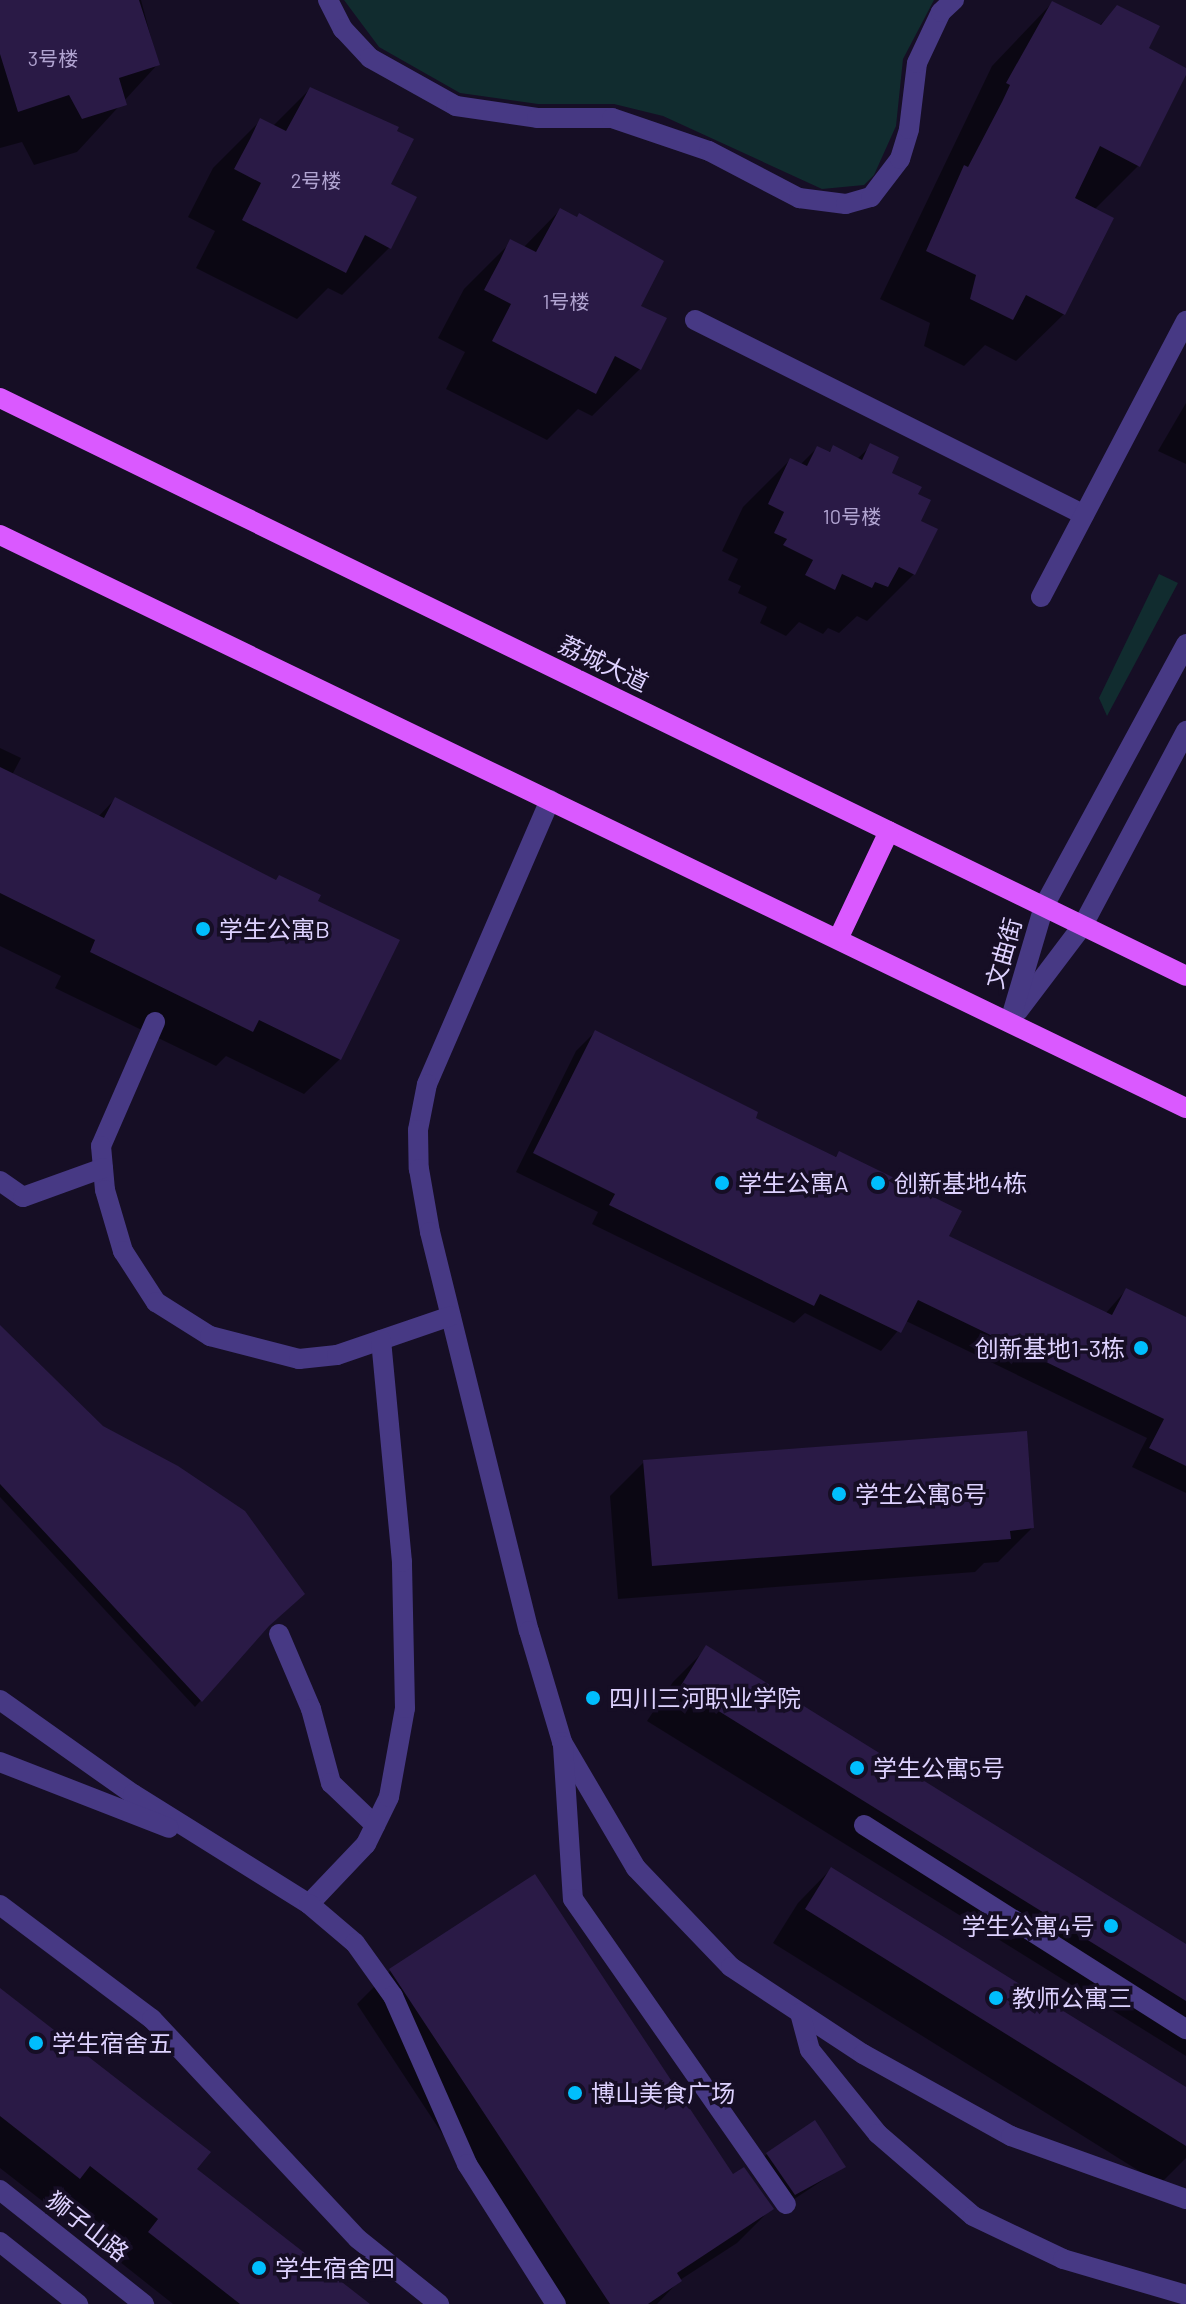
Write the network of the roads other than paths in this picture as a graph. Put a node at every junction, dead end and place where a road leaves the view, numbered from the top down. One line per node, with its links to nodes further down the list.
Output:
1 (328, 0): 2 (street)
2 (954, 0)
3 (695, 320): 6 (street)
4 (1186, 321): 6 (street)
5 (0, 398): 12 (main road, 荔城大道)
6 (1084, 515): 8 (street)
7 (0, 535): 11 (main road)
8 (1041, 597)
9 (1186, 644): 13 (street, 文曲街)
10 (1186, 731): 14 (street, 文曲街)
11 (550, 800): 15 (main road); 22 (street)
12 (889, 831): 13 (main road, 荔城大道); 15 (main road)
13 (1044, 906): 14 (main road, 荔城大道); 17 (street, 文曲街)
14 (1083, 925): 16 (main road, 荔城大道); 17 (street, 文曲街)
15 (839, 937): 17 (main road)
16 (1186, 976)
17 (1010, 1021): 19 (main road)
18 (155, 1022): 20 (street)
19 (1184, 1102)
20 (103, 1168): 21 (street); 23 (street)
21 (0, 1181)
22 (451, 1316): 23 (street); 26 (street)
23 (381, 1340): 28 (street)
24 (279, 1634): 28 (street)
25 (0, 1700): 30 (street)
26 (562, 1742): 33 (street); 37 (street)
27 (0, 1762): 30 (street)
28 (375, 1825): 31 (street)
29 (864, 1825): 34 (street)
30 (217, 1847): 31 (street)
31 (309, 1904): 43 (street)
32 (0, 1905): 42 (street)
33 (800, 2013): 36 (street); 39 (street)
34 (1186, 2029)
35 (0, 2190): 41 (street, 狮子山路)
36 (1186, 2199)
37 (786, 2204)
38 (0, 2242): 40 (street)
39 (1186, 2295)
40 (78, 2304)
41 (144, 2304)
42 (439, 2304)
43 (556, 2304)

